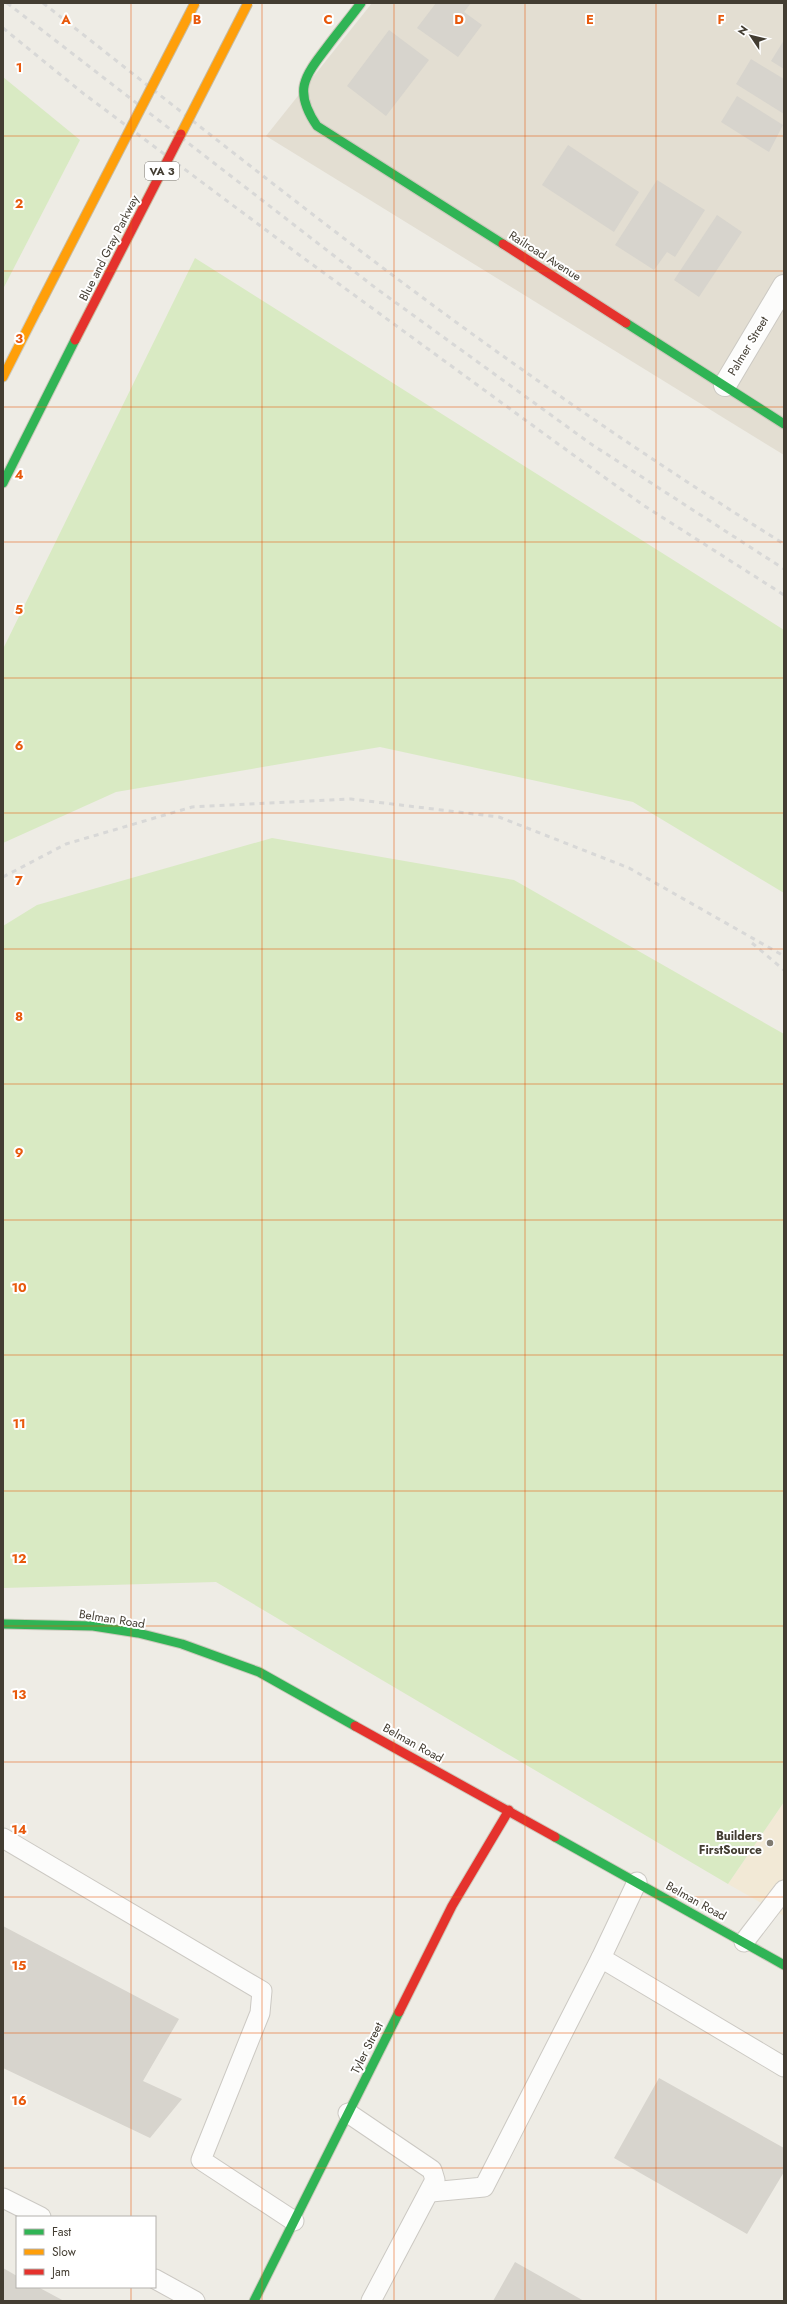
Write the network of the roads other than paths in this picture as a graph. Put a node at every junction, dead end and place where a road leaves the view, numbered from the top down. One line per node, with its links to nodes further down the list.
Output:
1 (195, 3): 5 (main road, bridge)
2 (248, 3): 8 (main road, Blue and Gray Parkway / VA 3, bridge)
3 (361, 3): 6 (main road, Railroad Avenue)
4 (784, 286): 6 (street, Palmer Street)
5 (3, 377)
6 (725, 385): 7 (main road, Railroad Avenue)
7 (784, 424)
8 (3, 483)
9 (3, 1624): 10 (main road, Belman Road)
10 (508, 1810): 12 (main road, Belman Road); 18 (main road, Tyler Street)
11 (3, 1838): 22 (lane)
12 (637, 1882): 14 (main road, Belman Road); 15 (lane)
13 (784, 1890): 14 (lane)
14 (744, 1942): 16 (main road, Belman Road)
15 (601, 1958): 17 (lane); 19 (lane)
16 (784, 1964)
17 (784, 2068)
18 (348, 2113): 19 (lane); 22 (main road, Tyler Street)
19 (430, 2192): 26 (lane)
20 (3, 2198): 21 (lane)
21 (39, 2216)
22 (294, 2221): 25 (main road, Tyler Street)
23 (156, 2280): 24 (lane)
24 (195, 2301)
25 (254, 2301)
26 (370, 2301)

